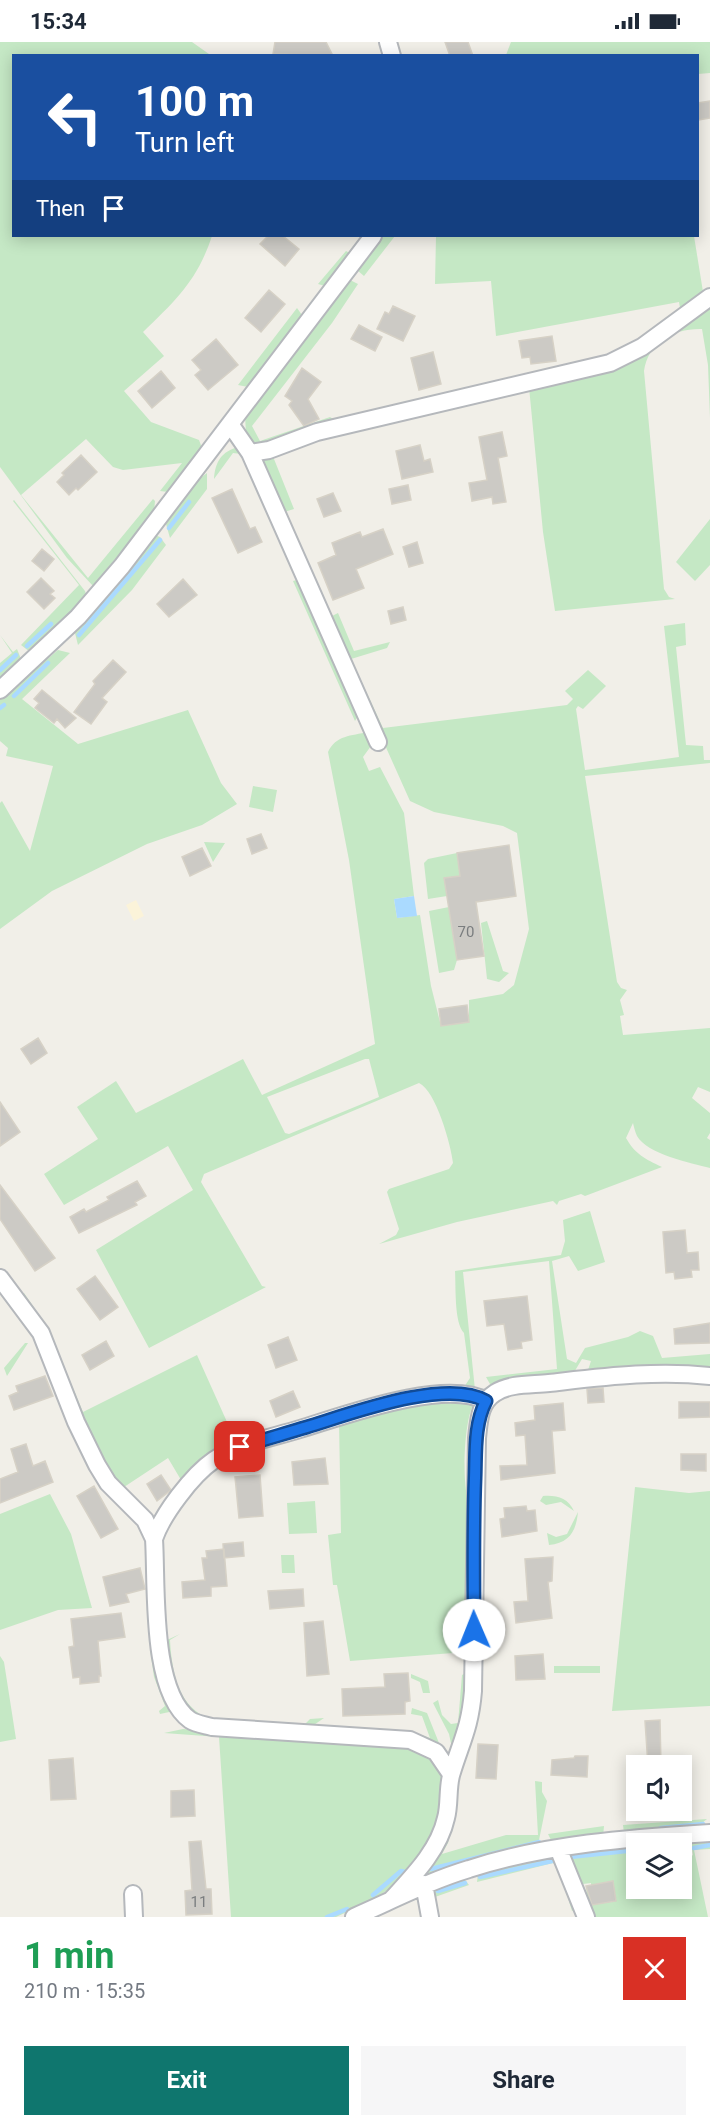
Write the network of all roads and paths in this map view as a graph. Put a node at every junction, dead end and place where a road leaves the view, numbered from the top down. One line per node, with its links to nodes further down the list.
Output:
1 (372, 237): 3 (street)
2 (710, 297): 4 (street)
3 (230, 424): 4 (street); 5 (street)
4 (250, 453): 6 (street)
5 (0, 690)
6 (378, 742)
7 (0, 1278): 10 (street)
8 (710, 1376): 9 (street)
9 (486, 1401): 10 (street); 11 (street)
10 (154, 1539): 11 (street)
11 (451, 1774): 16 (street)
12 (710, 1833): 13 (street)
13 (558, 1848): 14 (street); 20 (street)
14 (424, 1884): 16 (street); 19 (street)
15 (133, 1894): 17 (street)
16 (392, 1899): 18 (street)
17 (134, 1917)
18 (354, 1917)
19 (430, 1917)
20 (585, 1917)

